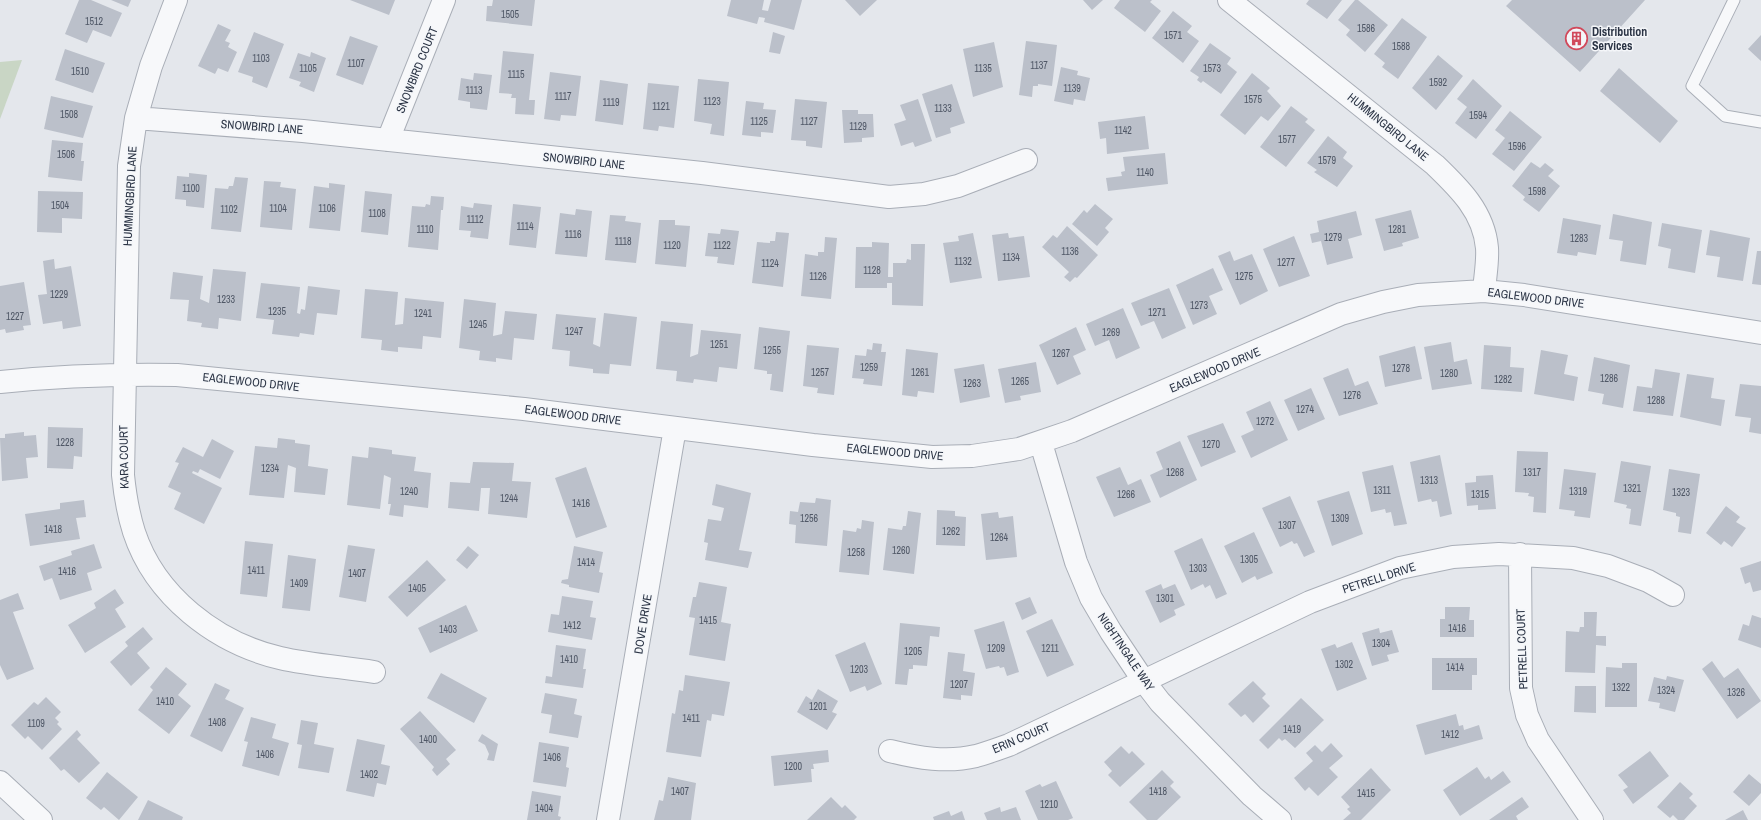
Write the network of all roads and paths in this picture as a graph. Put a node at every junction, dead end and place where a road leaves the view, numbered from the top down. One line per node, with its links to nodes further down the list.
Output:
1 (176, 0): 5 (street, HUMMINGBIRD LANE)
2 (444, 0): 7 (street, SNOWBIRD COURT)
3 (1229, 0): 9 (street, HUMMINGBIRD LANE)
4 (1734, 0): 6 (lane)
5 (136, 118): 7 (street, SNOWBIRD LANE); 11 (street, HUMMINGBIRD LANE)
6 (1761, 122)
7 (388, 140): 8 (street, SNOWBIRD LANE)
8 (1026, 160)
9 (1484, 291): 10 (street, EAGLEWOOD DRIVE); 14 (street, EAGLEWOOD DRIVE)
10 (1761, 333)
11 (124, 374): 12 (street, EAGLEWOOD DRIVE); 13 (street, EAGLEWOOD DRIVE); 17 (street, KARA COURT)
12 (0, 382)
13 (675, 428): 14 (street, EAGLEWOOD DRIVE); 22 (street, DOVE DRIVE)
14 (1041, 443): 18 (street, NIGHTINGALE WAY)
15 (1520, 554): 16 (street, PETRELL DRIVE); 18 (street, PETRELL DRIVE); 24 (street, PETRELL COURT)
16 (1674, 595)
17 (374, 672)
18 (1143, 680): 19 (street, ERIN COURT); 23 (street, NIGHTINGALE WAY)
19 (890, 751)
20 (0, 782): 21 (street)
21 (41, 820)
22 (608, 820)
23 (1280, 820)
24 (1592, 820)

